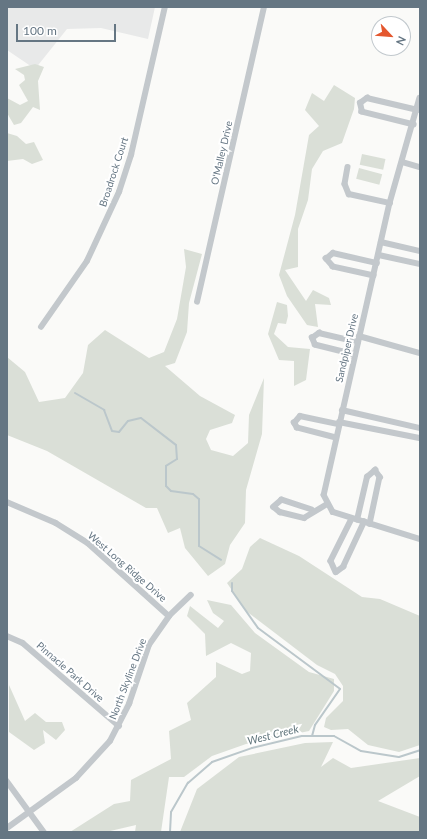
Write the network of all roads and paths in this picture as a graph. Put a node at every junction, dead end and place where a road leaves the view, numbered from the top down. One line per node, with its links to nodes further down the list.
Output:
1 (165, 7): 17 (street, Broadrock Court)
2 (264, 7): 16 (street, O'Malley Drive)
3 (420, 98): 4 (street, Sandpiper Drive)
4 (418, 110): 5 (street, Sandpiper Drive); 5 (street)
5 (414, 125): 6 (street, Sandpiper Drive)
6 (402, 162): 8 (street); 9 (street, Sandpiper Drive)
7 (348, 167): 9 (street)
8 (420, 167)
9 (390, 203): 10 (street, Sandpiper Drive)
10 (381, 242): 11 (street); 12 (street, Sandpiper Drive)
11 (420, 251)
12 (379, 255): 13 (street, Sandpiper Drive); 14 (street)
13 (377, 262): 15 (street, Sandpiper Drive); 15 (street)
14 (420, 264)
15 (374, 276): 18 (street, Sandpiper Drive)
16 (197, 302)
17 (41, 327)
18 (359, 336): 19 (street, Sandpiper Drive); 20 (street)
19 (358, 342): 21 (street, Sandpiper Drive); 21 (street)
20 (420, 353)
21 (355, 355): 22 (street, Sandpiper Drive)
22 (342, 410): 23 (street, Sandpiper Drive); 24 (street)
23 (339, 423): 25 (street, Sandpiper Drive); 25 (street); 26 (street)
24 (420, 428)
25 (336, 438): 28 (street, Sandpiper Drive)
26 (420, 438)
27 (7, 502): 34 (street, West Long Ridge Drive)
28 (327, 504): 29 (street); 30 (street)
29 (312, 510): 29 (street)
30 (354, 519): 31 (street); 31 (street); 31 (street)
31 (367, 523): 32 (street)
32 (420, 539)
33 (191, 595): 34 (street, North Skyline Drive)
34 (169, 616): 36 (street, North Skyline Drive)
35 (7, 636): 36 (street, Pinnacle Park Drive)
36 (119, 726): 38 (street, North Skyline Drive)
37 (7, 781): 38 (street)
38 (30, 812): 39 (street, North Skyline Drive); 40 (street)
39 (7, 828)
40 (44, 832)

